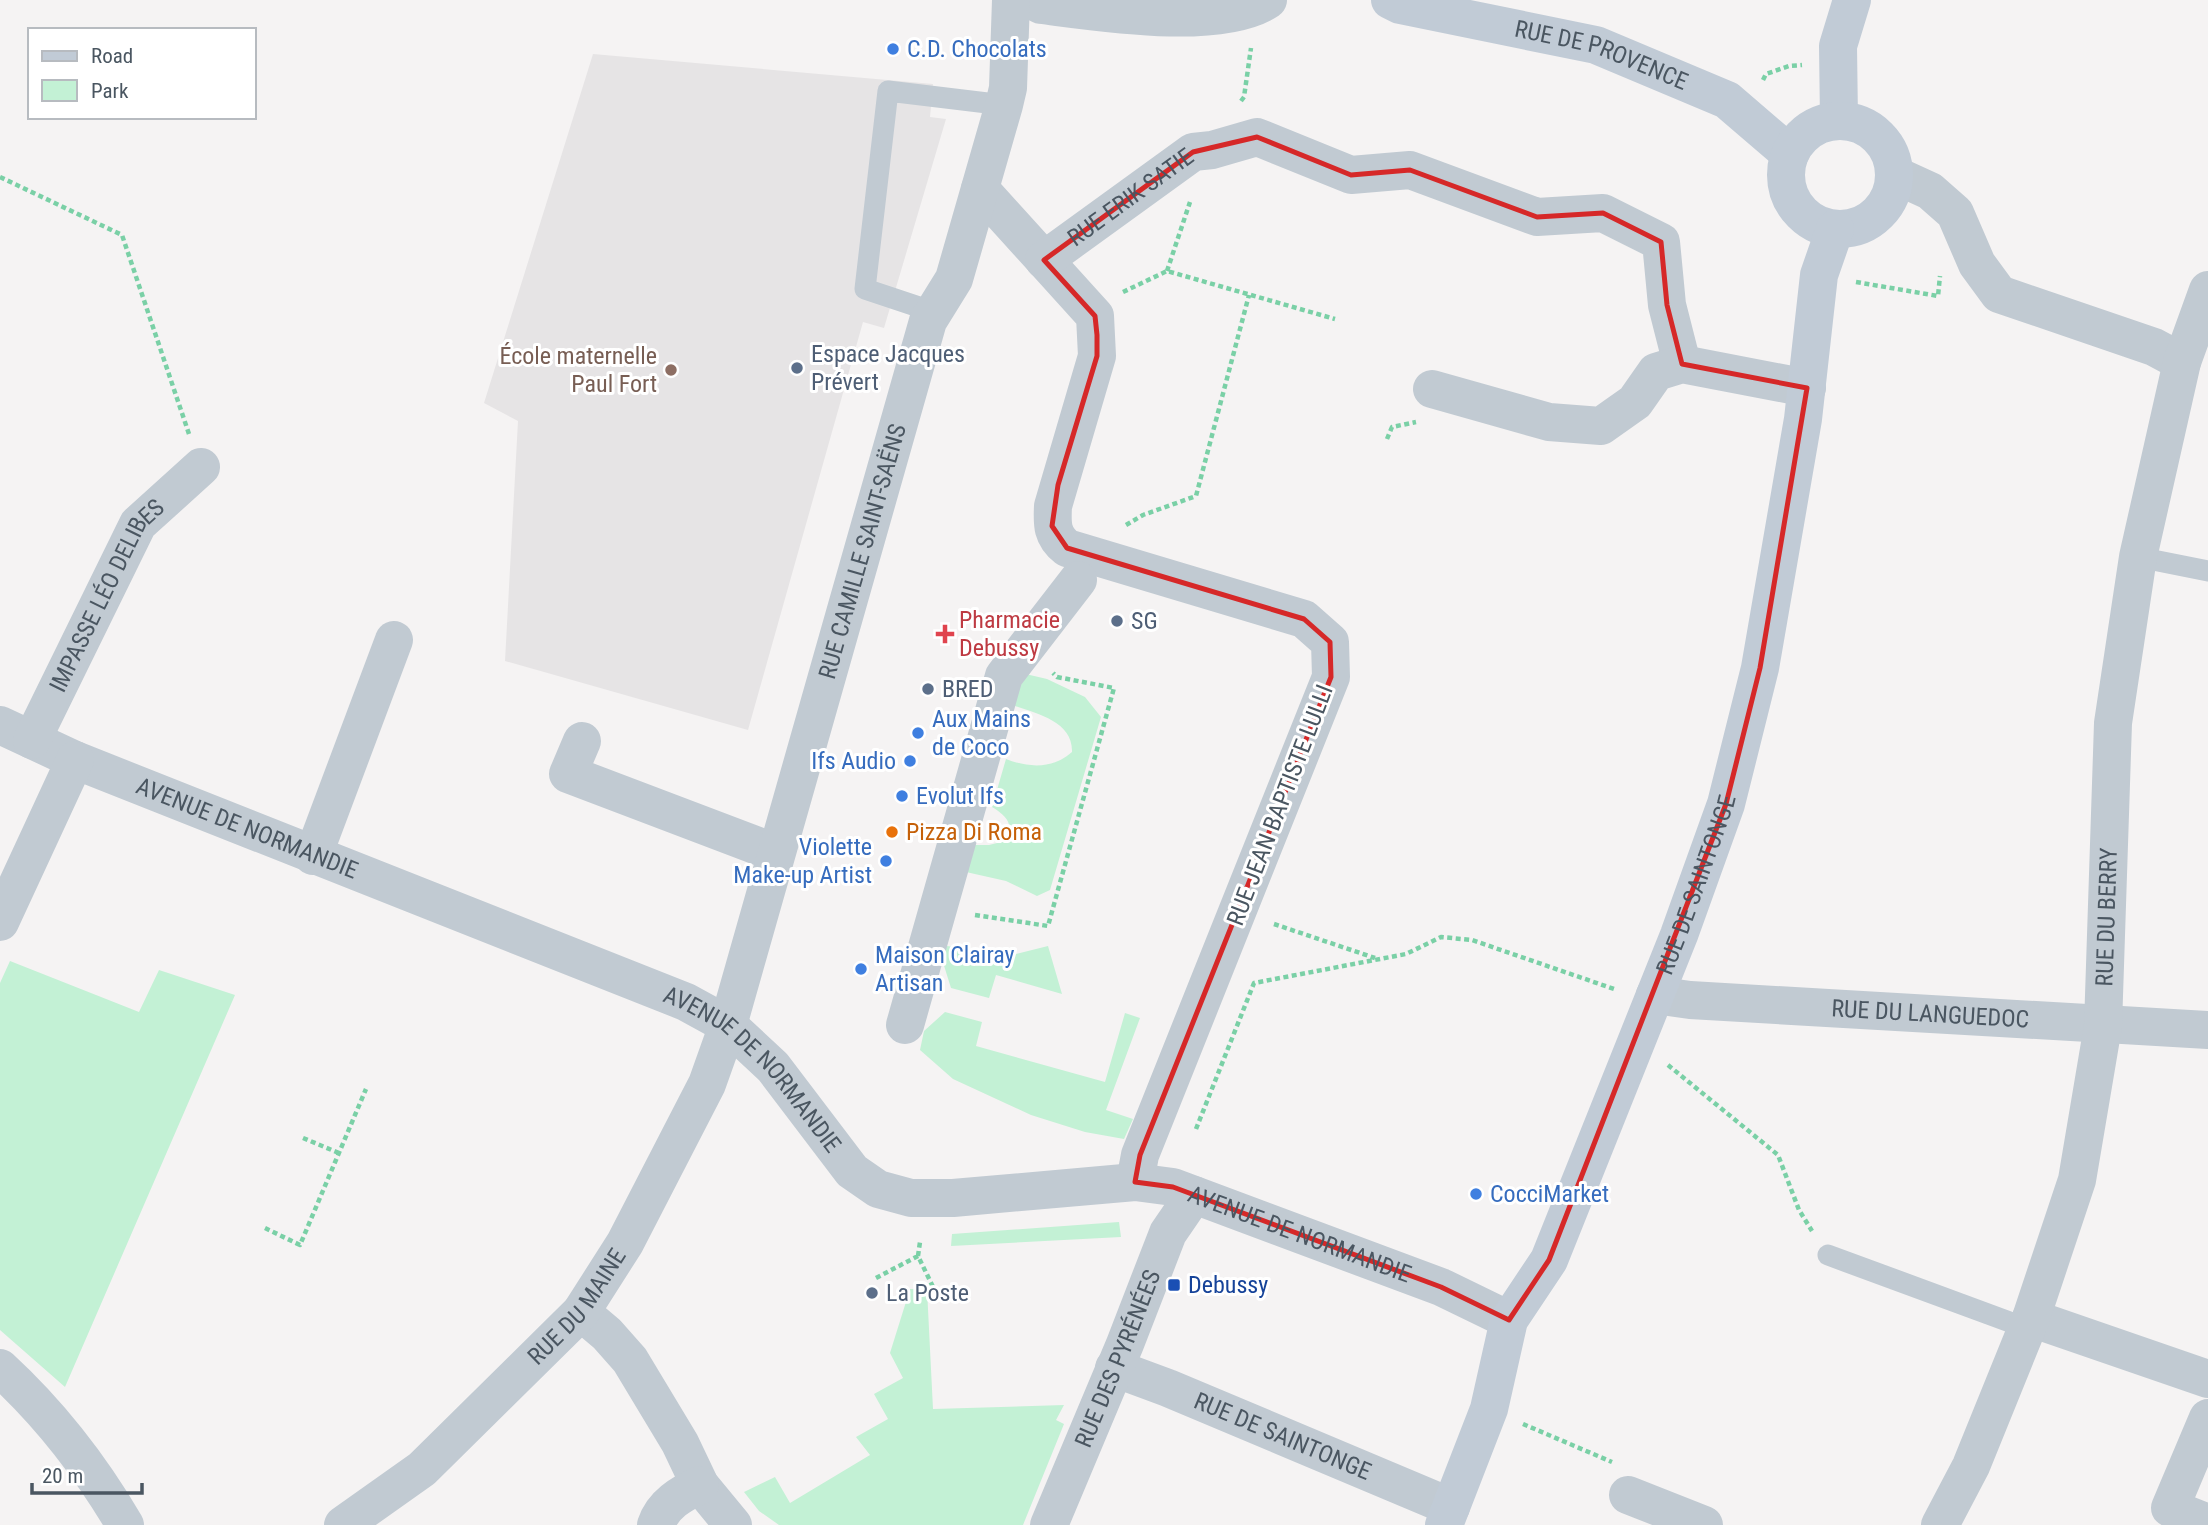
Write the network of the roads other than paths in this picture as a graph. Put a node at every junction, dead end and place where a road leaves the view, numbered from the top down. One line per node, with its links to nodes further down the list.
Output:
1 (1011, 0): 6 (street, RUE CAMILLE SAINT-SAËNS)
2 (1031, 0): 3 (street)
3 (1268, 0)
4 (1390, 0): 8 (street, RUE DE PROVENCE)
5 (1852, 0): 7 (street)
6 (1004, 105): 10 (street, RUE CAMILLE SAINT-SAËNS); 14 (lane)
7 (1839, 120): 8 (street); 9 (street)
8 (1790, 154): 11 (street)
9 (1895, 175): 11 (street); 15 (street)
10 (980, 189): 12 (street); 14 (street, RUE CAMILLE SAINT-SAËNS)
11 (1835, 229): 17 (street, RUE DE SAINTONGE)
12 (1044, 260): 16 (street, RUE ERIK SATIE); 35 (street, RUE JEAN BAPTISTE LULLI)
13 (2208, 290): 15 (street, RUE DU BERRY)
14 (934, 312): 27 (street, RUE CAMILLE SAINT-SAËNS)
15 (2182, 362): 20 (street, RUE DU BERRY)
16 (1682, 364): 17 (street); 18 (street)
17 (1807, 388): 30 (street, RUE DE SAINTONGE)
18 (1432, 389)
19 (201, 467): 24 (street, IMPASSE LÉO DELIBES)
20 (2138, 556): 21 (lane); 33 (street, RUE DU BERRY)
21 (2208, 571)
22 (1078, 580): 32 (street)
23 (394, 640): 28 (street)
24 (16, 733): 26 (street, AVENUE DE NORMANDIE)
25 (582, 741): 27 (street)
26 (75, 760): 28 (street, AVENUE DE NORMANDIE); 29 (street)
27 (776, 853): 31 (street, RUE CAMILLE SAINT-SAËNS)
28 (313, 856): 31 (street, AVENUE DE NORMANDIE)
29 (2, 912)
30 (1641, 994): 33 (street, RUE DU LANGUEDOC); 39 (street, RUE DE SAINTONGE)
31 (728, 1025): 35 (street, AVENUE DE NORMANDIE); 38 (street, RUE DU MAINE)
32 (905, 1025)
33 (2103, 1026): 34 (street, RUE DU LANGUEDOC); 40 (street, RUE DU BERRY)
34 (2208, 1030)
35 (1135, 1182): 36 (street, AVENUE DE NORMANDIE)
36 (1194, 1195): 39 (street, AVENUE DE NORMANDIE); 42 (street, RUE DES PYRÉNÉES)
37 (1828, 1255): 40 (lane)
38 (581, 1311): 46 (street); 50 (street, RUE DU MAINE)
39 (1509, 1320): 47 (street, RUE DE SAINTONGE)
40 (2029, 1323): 43 (street); 55 (street, RUE DU BERRY)
41 (0, 1368): 49 (street)
42 (1114, 1368): 47 (street, RUE DE SAINTONGE); 53 (street, RUE DES PYRÉNÉES)
43 (2208, 1379)
44 (2208, 1418): 48 (street)
45 (1625, 1481): 54 (street)
46 (700, 1485): 51 (street); 52 (street)
47 (1447, 1516)
48 (2208, 1523)
49 (125, 1525)
50 (343, 1525)
51 (656, 1525)
52 (733, 1525)
53 (1049, 1525)
54 (1704, 1525)
55 (1940, 1525)

